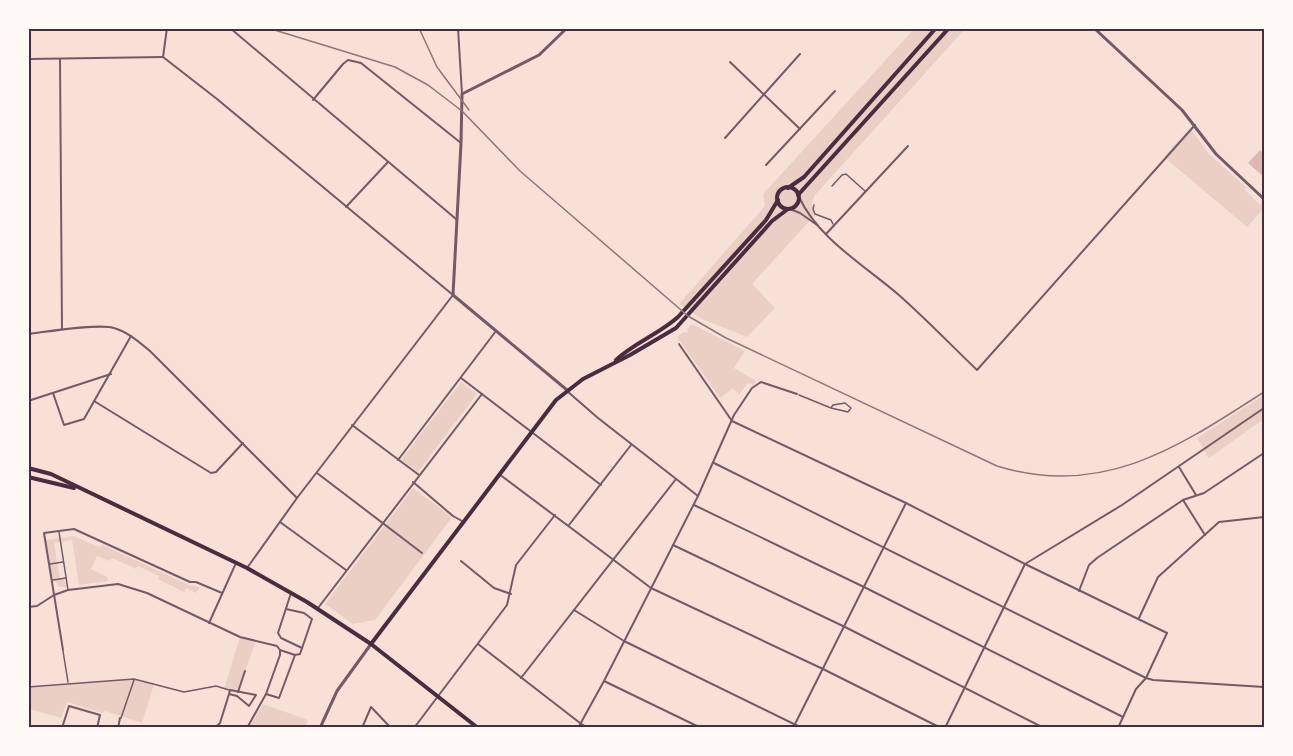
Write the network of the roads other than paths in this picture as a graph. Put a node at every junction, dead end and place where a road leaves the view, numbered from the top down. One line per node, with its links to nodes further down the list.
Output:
1 (167, 28): 9 (street)
2 (230, 28): 16 (street)
3 (458, 28): 14 (street)
4 (567, 28): 14 (street)
5 (936, 28): 25 (main road)
6 (949, 28): 27 (main road)
7 (1094, 28): 17 (street)
8 (800, 54): 15 (street)
9 (164, 57): 11 (street); 31 (street)
10 (28, 59): 11 (street)
11 (60, 59): 38 (street)
12 (730, 62): 15 (street)
13 (835, 91): 18 (street)
14 (462, 94): 20 (street)
15 (764, 95): 18 (street); 19 (street)
16 (313, 100): 20 (street); 22 (street)
17 (1196, 125): 28 (street); 36 (street)
18 (800, 129): 23 (street)
19 (725, 138)
20 (461, 143): 33 (street)
21 (908, 146): 26 (street)
22 (388, 162): 31 (street); 33 (street)
23 (766, 165)
24 (832, 186): 26 (street)
25 (788, 188): 27 (main road); 29 (main road)
26 (865, 192): 34 (street)
27 (798, 196): 32 (main road); 35 (street)
28 (1264, 199)
29 (777, 200): 32 (main road); 43 (main road)
30 (814, 205): 34 (street)
31 (346, 207): 37 (street)
32 (789, 209): 35 (street); 43 (main road)
33 (456, 219): 37 (street)
34 (834, 226): 36 (street)
35 (819, 227): 36 (street)
36 (826, 234)
37 (453, 296): 39 (street); 55 (street)
38 (62, 330): 40 (street); 41 (street)
39 (496, 332): 45 (street); 46 (street)
40 (28, 334)
41 (131, 336): 44 (street); 57 (street)
42 (679, 344): 54 (street)
43 (612, 362): 46 (main road)
44 (111, 374): 47 (street); 51 (street)
45 (461, 378): 48 (street); 60 (street)
46 (567, 390): 56 (main road); 58 (street)
47 (53, 393): 50 (street); 51 (street)
48 (482, 394): 56 (street); 66 (street)
49 (797, 394): 52 (street); 54 (street)
50 (28, 401)
51 (94, 401): 57 (street)
52 (831, 408): 52 (street)
53 (1264, 408): 62 (street)
54 (732, 421): 61 (street); 76 (street)
55 (352, 426): 60 (street); 64 (street)
56 (531, 432): 65 (main road); 70 (street)
57 (243, 442): 74 (street)
58 (631, 445): 68 (street); 70 (street)
59 (1264, 453): 72 (street)
60 (398, 460): 66 (street)
61 (714, 463): 73 (street); 87 (street)
62 (1178, 467): 72 (street); 94 (street)
63 (28, 468): 71 (main road)
64 (317, 473): 74 (street); 82 (street)
65 (499, 474): 78 (street); 80 (main road)
66 (418, 475): 69 (street)
67 (28, 477): 71 (main road)
68 (676, 479): 73 (street); 89 (street)
69 (413, 482): 80 (street); 82 (street)
70 (600, 485): 83 (street)
71 (84, 490): 92 (main road)
72 (1196, 495): 75 (street)
73 (698, 496): 77 (street)
74 (297, 498): 81 (street)
75 (1183, 500): 85 (street); 102 (street)
76 (906, 503): 87 (street); 94 (street)
77 (694, 505): 86 (street); 99 (street)
78 (555, 515): 83 (street); 105 (street)
79 (1264, 517): 85 (street)
80 (462, 521): 116 (main road)
81 (280, 522): 95 (street); 96 (street)
82 (382, 522): 88 (street); 96 (street)
83 (569, 525): 89 (street)
84 (59, 531): 91 (street); 93 (street); 103 (street)
85 (1205, 535): 112 (street)
86 (673, 545): 100 (street); 114 (street)
87 (883, 548): 99 (street); 108 (street)
88 (422, 553)
89 (613, 559): 100 (street); 111 (street)
90 (461, 561): 105 (street)
91 (64, 562): 93 (street); 97 (street)
92 (236, 563): 95 (main road); 103 (street)
93 (49, 564): 98 (street)
94 (1025, 564): 102 (street); 108 (street)
95 (247, 568): 104 (main road)
96 (346, 570): 110 (street)
97 (66, 578): 98 (street); 101 (street)
98 (52, 580): 106 (street)
99 (864, 587): 114 (street); 119 (street)
100 (651, 588): 115 (street); 123 (street)
101 (68, 590): 106 (street); 113 (street)
102 (1079, 591): 112 (street)
103 (222, 593): 113 (street)
104 (291, 593): 109 (street); 110 (main road)
105 (511, 594): 117 (street)
106 (54, 595): 107 (street); 120 (street)
107 (28, 608)
108 (1004, 608): 119 (street); 126 (street)
109 (286, 609): 118 (street); 118 (street)
110 (318, 609): 116 (main road)
111 (574, 610): 115 (street); 125 (street)
112 (1138, 618): 126 (street)
113 (209, 623): 121 (street)
114 (845, 627): 123 (street); 132 (street)
115 (624, 641): 128 (street); 140 (street)
116 (371, 644): 136 (main road); 146 (street)
117 (478, 644): 125 (street); 136 (street)
118 (302, 648): 122 (street)
119 (984, 648): 132 (street); 137 (street)
120 (63, 650): 129 (street)
121 (280, 650): 122 (street); 135 (street)
122 (295, 655): 135 (street)
123 (823, 669): 140 (street); 155 (street)
124 (245, 671): 134 (street)
125 (521, 678): 139 (street)
126 (1146, 678): 131 (street); 137 (street)
127 (134, 679): 129 (street); 133 (street); 138 (street)
128 (604, 681): 139 (street); 153 (street)
129 (69, 684): 130 (street)
130 (28, 687)
131 (1264, 687)
132 (964, 688): 155 (street); 156 (street)
133 (229, 692): 134 (street); 134 (street); 144 (street)
134 (238, 692)
135 (266, 694): 145 (street)
136 (438, 695): 149 (street); 150 (main road)
137 (1123, 717): 157 (street)
138 (120, 718): 143 (street)
139 (580, 723): 151 (street); 152 (street)
140 (794, 726): 154 (street)
141 (62, 728): 142 (street)
142 (96, 728)
143 (118, 728)
144 (215, 728)
145 (247, 728)
146 (321, 728)
147 (362, 728): 148 (street)
148 (391, 728)
149 (414, 728)
150 (477, 728)
151 (578, 728)
152 (588, 728)
153 (701, 728)
154 (802, 728)
155 (943, 728)
156 (1044, 728)
157 (1118, 728)

